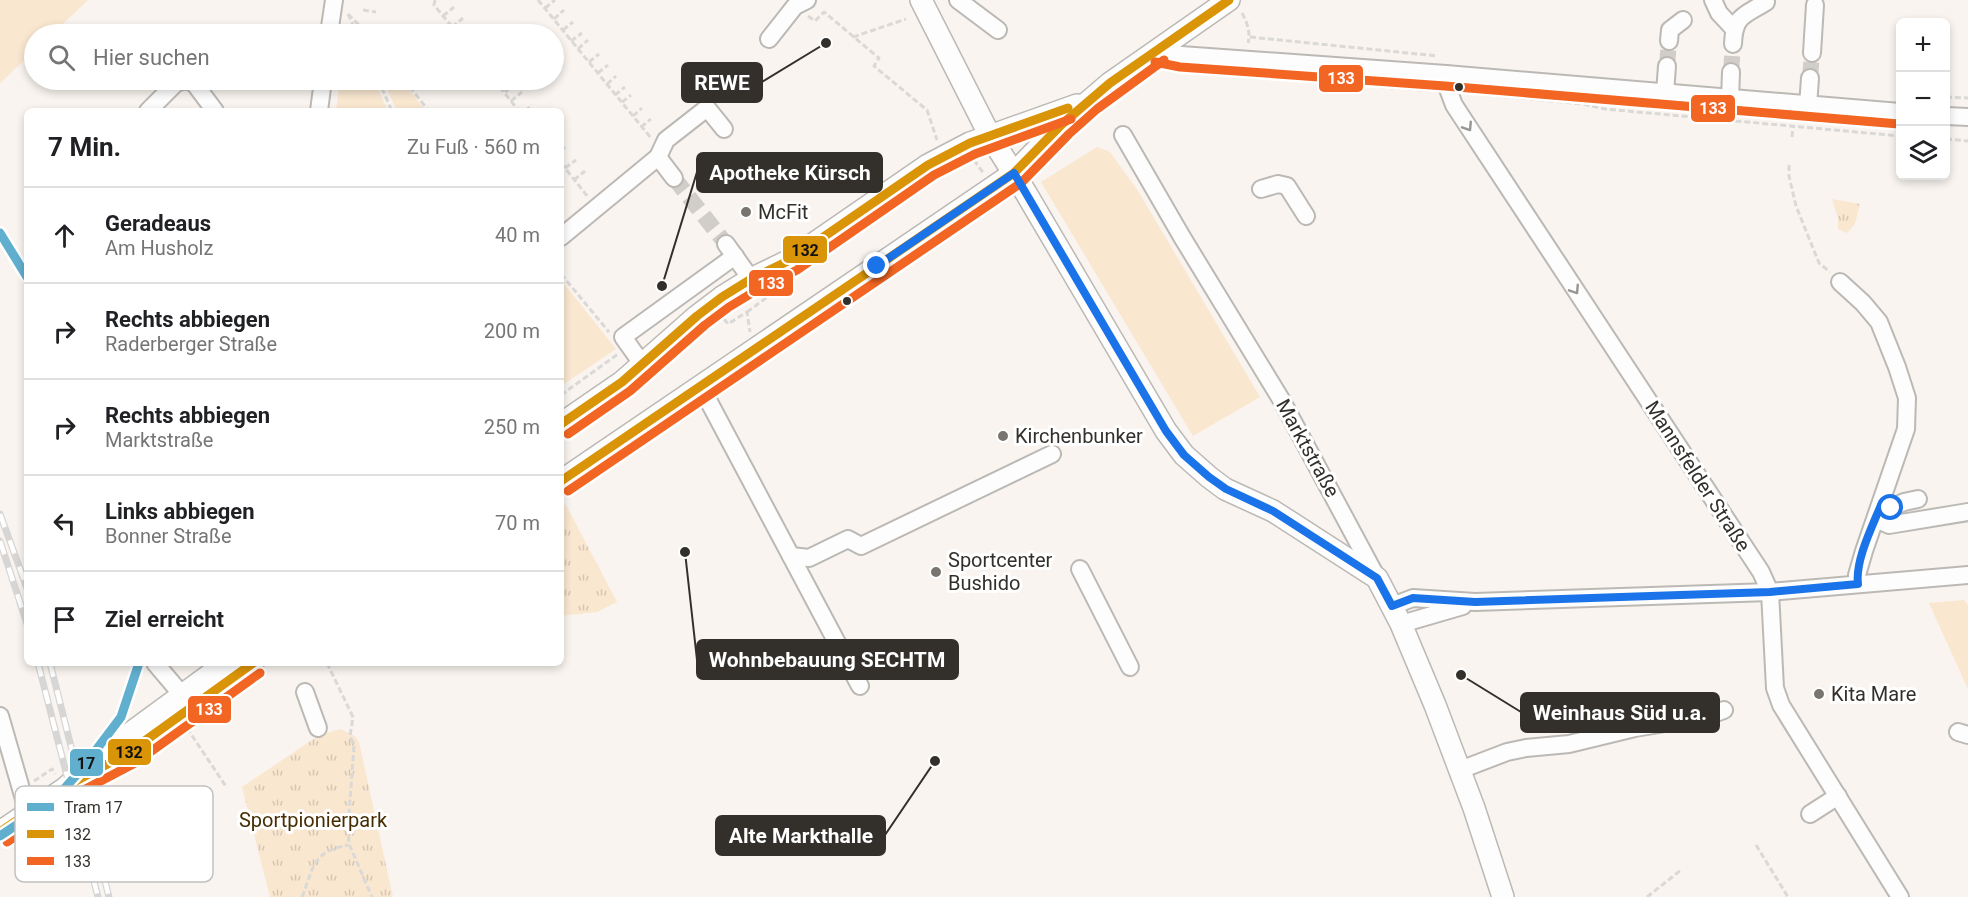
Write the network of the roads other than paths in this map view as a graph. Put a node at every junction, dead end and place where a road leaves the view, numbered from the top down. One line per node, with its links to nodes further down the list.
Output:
1 (334, 0): 10 (street)
2 (921, 0): 35 (main road, Marktstraße)
3 (958, 0): 11 (street)
4 (1713, 0): 5 (street)
5 (1766, 2)
6 (801, 3): 12 (street)
7 (1234, 5): 14 (main road)
8 (1815, 5): 15 (street)
9 (1683, 21): 13 (street)
10 (330, 24)
11 (998, 30)
12 (769, 39)
13 (1669, 41)
14 (1157, 50): 18 (street); 25 (main road)
15 (1812, 53)
16 (1667, 66): 23 (street)
17 (1731, 72): 24 (street)
18 (1446, 74): 23 (street); 57 (street, Mannsfelder Straße, one-way to 57)
19 (1810, 78): 26 (street)
20 (169, 90): 27 (street)
21 (198, 90): 28 (street)
22 (322, 90): 29 (street)
23 (1665, 93): 24 (street)
24 (1730, 99): 26 (street)
25 (1089, 100): 35 (main road); 37 (main road)
26 (1808, 106): 30 (street)
27 (151, 108)
28 (208, 108)
29 (319, 108)
30 (1896, 112)
31 (1950, 116): 32 (street)
32 (1968, 117)
33 (724, 129): 36 (street)
34 (1123, 135): 55 (street, Marktstraße)
35 (995, 143): 37 (main road, Marktstraße); 42 (main road)
36 (660, 154): 38 (street); 41 (street)
37 (1014, 173): 45 (main road); 55 (main road, Marktstraße)
38 (674, 178)
39 (1261, 189): 40 (street)
40 (1306, 216)
41 (564, 235)
42 (751, 279): 44 (main road); 44 (street)
43 (1840, 282): 50 (street)
44 (643, 365): 46 (main road)
45 (700, 385): 48 (main road); 52 (street)
46 (564, 422)
47 (1052, 454): 52 (street)
48 (564, 479)
49 (1918, 499): 50 (street)
50 (1878, 512): 51 (street); 56 (street)
51 (1968, 512)
52 (790, 556): 63 (street)
53 (1080, 569): 62 (street)
54 (1968, 575): 56 (street)
55 (1377, 578): 58 (main road, Marktstraße)
56 (1858, 584): 57 (street)
57 (1770, 592): 58 (street); 72 (street, Mannsfelder Straße)
58 (1396, 615): 69 (main road, Marktstraße)
59 (157, 666): 65 (street)
60 (223, 666): 65 (main road)
61 (248, 666): 65 (main road)
62 (1130, 667)
63 (860, 686)
64 (305, 692): 68 (street)
65 (181, 706): 71 (main road)
66 (1724, 710): 69 (street)
67 (0, 716): 70 (street)
68 (318, 728)
69 (1460, 770): 76 (main road, Marktstraße)
70 (20, 786)
71 (69, 786)
72 (1838, 796): 73 (street); 77 (street, Mannsfelder Straße)
73 (1809, 814)
74 (15, 828): 75 (main road)
75 (0, 832)
76 (1503, 897)
77 (1900, 897)

